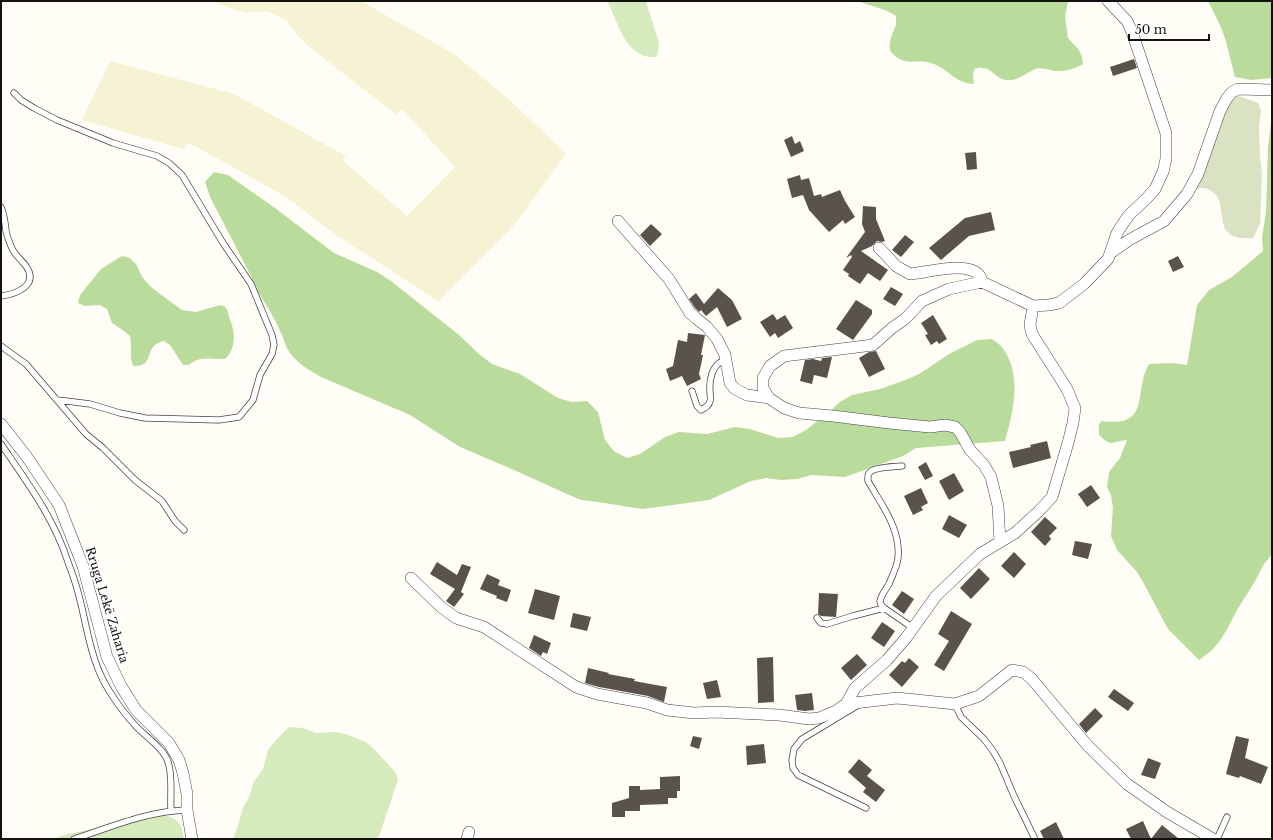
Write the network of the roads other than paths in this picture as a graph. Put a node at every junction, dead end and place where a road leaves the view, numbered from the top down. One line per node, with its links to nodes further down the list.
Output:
1 (1108, 1): 7 (street)
2 (1272, 90): 7 (street)
3 (14, 93): 15 (lane)
4 (1, 207): 9 (lane)
5 (618, 221): 12 (street)
6 (879, 248): 8 (street)
7 (1112, 252): 10 (street)
8 (982, 282): 10 (street); 14 (street)
9 (1, 296)
10 (1033, 306): 20 (street)
11 (1, 346): 15 (lane)
12 (727, 362): 13 (lane); 14 (street)
13 (692, 391)
14 (768, 398): 20 (street)
15 (58, 400): 19 (lane)
16 (1, 424): 30 (street, Rruga Lekë Zaharia)
17 (1, 444): 29 (lane)
18 (902, 466): 22 (lane)
19 (184, 530)
20 (1000, 542): 24 (street)
21 (411, 578): 26 (street)
22 (884, 608): 23 (lane); 24 (lane)
23 (817, 618)
24 (913, 628): 26 (street)
25 (864, 702): 26 (street); 27 (street); 28 (lane)
26 (846, 704)
27 (955, 704): 34 (lane); 35 (street)
28 (866, 808)
29 (171, 810): 30 (lane); 32 (lane)
30 (187, 810): 33 (street, Rruga Lekë Zaharia)
31 (1227, 817): 36 (lane)
32 (74, 839)
33 (192, 839)
34 (1035, 839)
35 (1213, 839)
36 (1217, 839)

